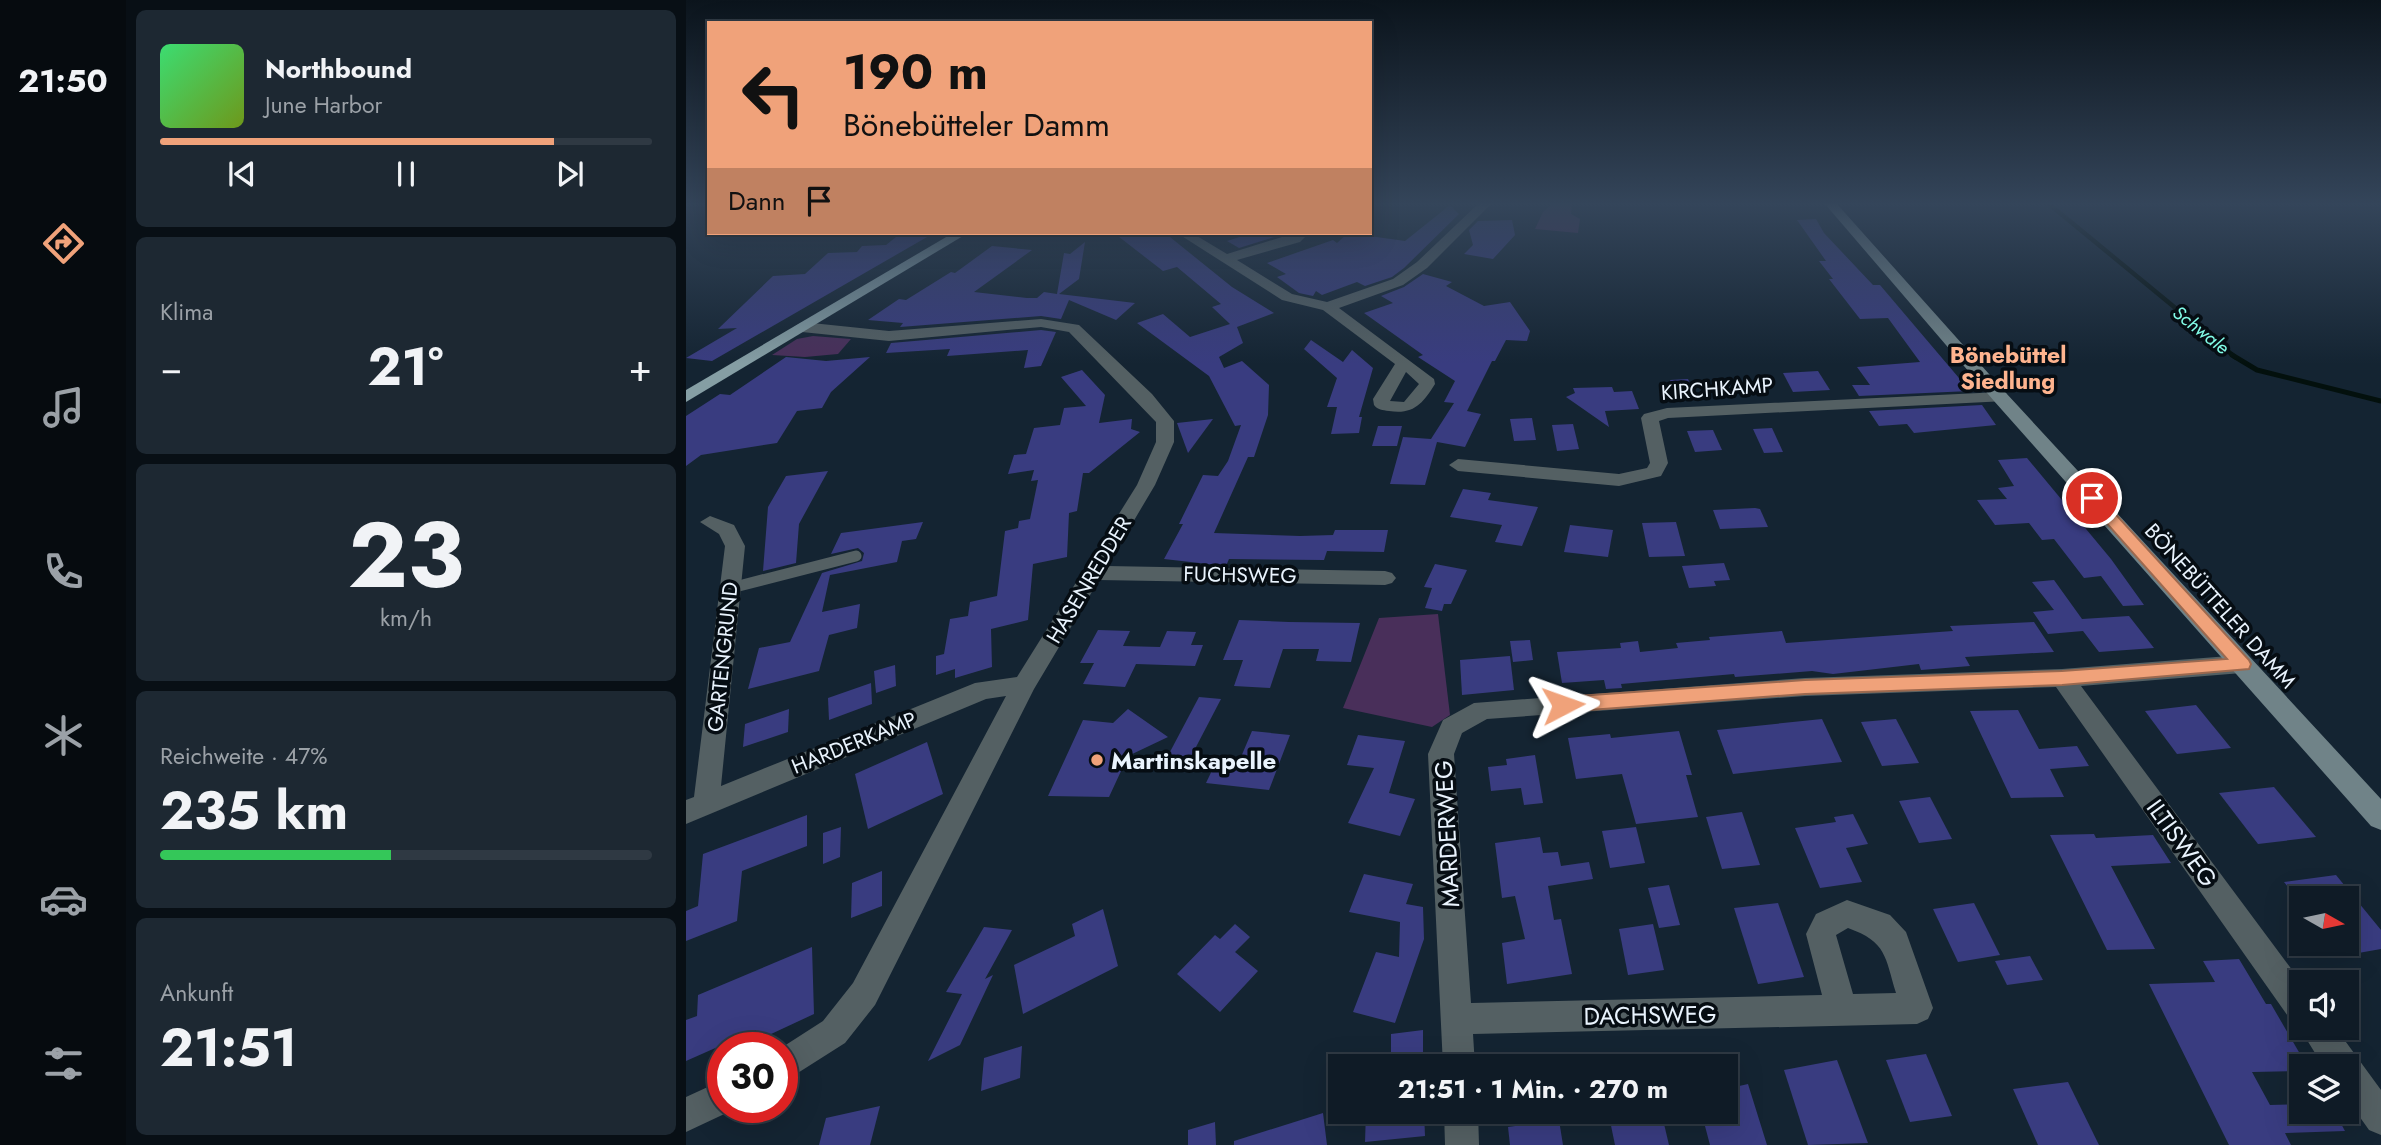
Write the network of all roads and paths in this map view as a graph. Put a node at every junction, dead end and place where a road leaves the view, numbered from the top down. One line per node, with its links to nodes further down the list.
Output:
1 (920, 257): 8 (main road)
2 (1223, 257): 6 (street)
3 (1231, 257): 6 (street)
4 (1430, 257): 7 (street)
5 (1878, 257): 11 (street, BÖNEBÜTTELER DAMM)
6 (1226, 259): 7 (street)
7 (1328, 307): 9 (street)
8 (802, 327): 10 (main road); 15 (street, HASENREDDER)
9 (1404, 363)
10 (686, 397)
11 (2000, 397): 12 (street, KIRCHKAMP); 18 (street, BÖNEBÜTTELER DAMM)
12 (1458, 465)
13 (710, 522): 17 (street, GARTENGRUND)
14 (856, 556): 17 (lane)
15 (1094, 573): 16 (street, FUCHSWEG); 20 (street, HASENREDDER)
16 (1385, 578)
17 (731, 587): 21 (street, GARTENGRUND)
18 (2242, 664): 19 (street, MARDERWEG); 22 (street, BÖNEBÜTTELER DAMM)
19 (2062, 678): 23 (street, ILTISWEG); 25 (street, MARDERWEG)
20 (1024, 685): 21 (street, HARDERKAMP); 27 (street, HASENREDDER)
21 (696, 808)
22 (2381, 818)
23 (2289, 991)
24 (1842, 1012): 25 (street, DACHSWEG)
25 (1457, 1020): 26 (street, MARDERWEG)
26 (1458, 1054)
27 (798, 1056)
28 (2359, 1088): 31 (street)
29 (707, 1105): 30 (street)
30 (686, 1115)
31 (2381, 1118)
32 (1461, 1124): 33 (street)
33 (1462, 1145)

